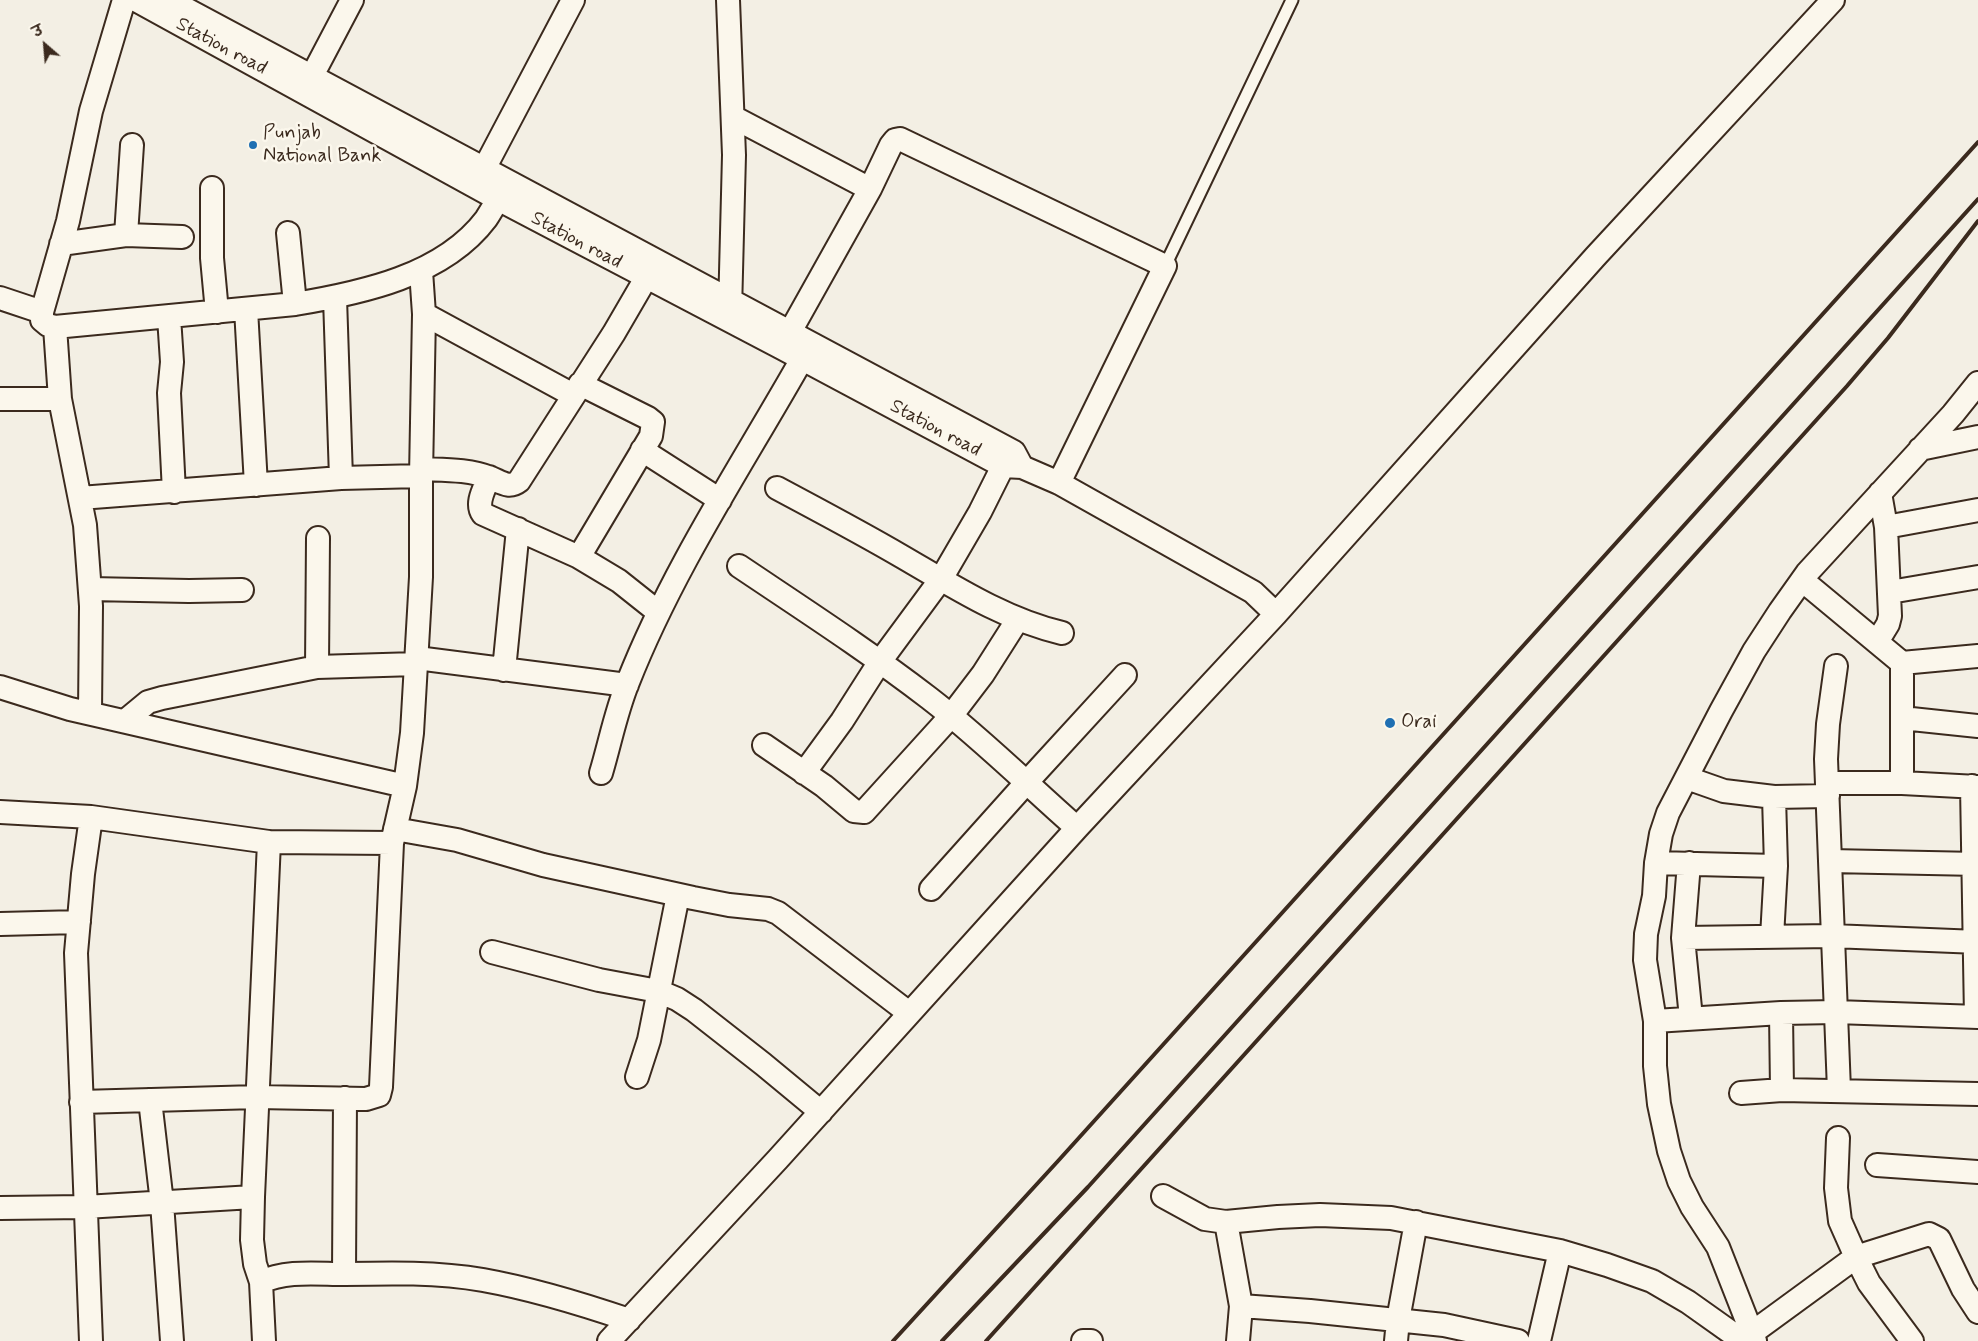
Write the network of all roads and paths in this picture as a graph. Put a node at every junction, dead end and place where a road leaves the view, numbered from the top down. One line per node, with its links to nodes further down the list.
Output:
1 (124, 0): 19 (street)
2 (136, 0): 8 (street, Station road)
3 (352, 0): 9 (street)
4 (573, 0): 12 (street)
5 (728, 0): 10 (street)
6 (1292, 0): 20 (lane)
7 (1833, 0): 65 (street)
8 (183, 9): 9 (street, Station road); 15 (street, Station road)
9 (312, 76): 12 (street, Station road)
10 (733, 117): 14 (street); 27 (street)
11 (132, 144): 17 (street)
12 (484, 169): 27 (street, Station road)
13 (212, 188): 28 (street)
14 (870, 189): 20 (street); 32 (street)
15 (498, 199): 21 (street); 22 (street, Station road)
16 (288, 233): 25 (street)
17 (126, 235): 18 (street); 19 (street)
18 (182, 237)
19 (61, 244): 31 (street)
20 (1165, 266): 45 (street)
21 (421, 271): 24 (street); 29 (street)
22 (646, 278): 27 (street, Station road); 35 (street)
23 (0, 298): 31 (street)
24 (335, 298): 25 (street); 44 (street)
25 (295, 304): 26 (street)
26 (246, 309): 28 (street); 46 (street)
27 (730, 309): 32 (street, Station road); 33 (street, Station road)
28 (218, 312): 30 (street)
29 (424, 314): 35 (street); 42 (street)
30 (169, 317): 31 (street); 48 (street)
31 (48, 320): 37 (street)
32 (790, 332): 41 (street, Station road)
33 (802, 359): 41 (street, Station road); 51 (street)
34 (1978, 383): 39 (street)
35 (577, 389): 40 (street); 43 (street)
36 (0, 399): 37 (street)
37 (60, 399): 50 (street)
38 (1978, 437): 39 (street)
39 (1920, 448): 49 (street)
40 (642, 450): 51 (street); 56 (street)
41 (1013, 466): 45 (street, Station road); 59 (street)
42 (421, 472): 43 (street); 44 (street); 70 (street)
43 (489, 477): 54 (street)
44 (341, 478): 46 (street)
45 (1059, 483): 65 (street, Station road)
46 (256, 485): 48 (street)
47 (777, 488): 59 (street)
48 (174, 492): 50 (street)
49 (1880, 493): 53 (street); 60 (street)
50 (80, 498): 61 (street)
51 (720, 500): 64 (street)
52 (1978, 510): 53 (street)
53 (1886, 526): 63 (street)
54 (518, 529): 56 (street); 75 (street)
55 (318, 538): 74 (street)
56 (579, 557): 64 (street)
57 (740, 566): 71 (street)
58 (1978, 577): 63 (street)
59 (941, 579): 66 (street); 71 (street)
60 (1802, 580): 68 (street); 87 (street)
61 (90, 589): 62 (street); 79 (street)
62 (242, 590)
63 (1890, 592): 68 (street)
64 (658, 612): 77 (street)
65 (1276, 614): 96 (street)
66 (1018, 619): 67 (street); 80 (street)
67 (1062, 633)
68 (1877, 642): 72 (street)
69 (1978, 656): 72 (street)
70 (416, 661): 74 (street); 75 (street); 90 (street)
71 (879, 663): 80 (street); 86 (street)
72 (1902, 663): 81 (street)
73 (1836, 666): 92 (street)
74 (317, 667): 82 (street)
75 (504, 670): 77 (street)
76 (1126, 675): 89 (street)
77 (627, 684): 85 (street)
78 (0, 687): 79 (street)
79 (90, 713): 82 (street)
80 (951, 716): 86 (street); 89 (street)
81 (1902, 718): 83 (street); 88 (street)
82 (125, 721): 90 (street)
83 (1978, 726)
84 (764, 746): 86 (street)
85 (601, 773)
86 (804, 773)
87 (1687, 778): 93 (street); 100 (street)
88 (1902, 782): 91 (street); 92 (street)
89 (1026, 783): 96 (street); 104 (street)
90 (405, 786): 97 (street)
91 (1975, 786): 102 (street)
92 (1828, 790): 93 (street); 99 (street)
93 (1774, 797): 103 (street)
94 (0, 812): 95 (street)
95 (91, 818): 98 (street); 106 (street)
96 (1077, 828): 115 (street)
97 (394, 836): 98 (street); 105 (street); 126 (street)
98 (269, 842): 125 (street)
99 (1830, 861): 102 (street); 108 (street)
100 (1656, 863): 101 (street); 119 (street)
101 (1689, 864): 103 (street); 110 (street)
102 (1975, 864): 111 (street)
103 (1776, 866): 109 (street)
104 (931, 889)
105 (678, 895): 113 (street); 115 (street)
106 (78, 922): 107 (street); 128 (street)
107 (0, 924)
108 (1832, 936): 109 (street); 111 (street); 114 (street)
109 (1772, 937): 110 (street)
110 (1683, 938): 118 (street)
111 (1976, 942): 117 (street)
112 (492, 952): 113 (street)
113 (658, 992): 120 (street); 129 (street)
114 (1836, 1012): 116 (street); 117 (street); 122 (street)
115 (909, 1013): 129 (street)
116 (1782, 1013): 118 (street); 121 (street)
117 (1977, 1017)
118 (1691, 1018): 119 (street)
119 (1656, 1021): 148 (street)
120 (637, 1077)
121 (1782, 1090): 122 (street); 123 (street)
122 (1839, 1090): 124 (street)
123 (1741, 1093)
124 (1978, 1094)
125 (257, 1097): 126 (street); 127 (street); 134 (street)
126 (345, 1098): 142 (street)
127 (150, 1100): 128 (street); 135 (street)
128 (82, 1102): 136 (street)
129 (821, 1112): 146 (street)
130 (1838, 1138): 141 (street)
131 (1877, 1165): 132 (street)
132 (1978, 1172)
133 (1162, 1196): 138 (street)
134 (253, 1197): 135 (street); 143 (street)
135 (162, 1203): 136 (street); 150 (street)
136 (85, 1207): 137 (street); 149 (street)
137 (0, 1208)
138 (1226, 1222): 139 (street); 144 (street)
139 (1416, 1222): 140 (street); 147 (street)
140 (1560, 1251): 148 (street); 157 (street)
141 (1856, 1257): 145 (street); 148 (street); 158 (street)
142 (344, 1274): 143 (street); 146 (street)
143 (262, 1282): 151 (street)
144 (1242, 1306): 147 (street); 155 (street)
145 (1978, 1312)
146 (629, 1320): 152 (street)
147 (1397, 1330): 156 (street)
148 (1750, 1338)
149 (90, 1341)
150 (172, 1341)
151 (264, 1341)
152 (609, 1341)
153 (1083, 1341): 154 (street)
154 (1091, 1341)
155 (1238, 1341)
156 (1518, 1341)
157 (1539, 1341)
158 (1912, 1341)

